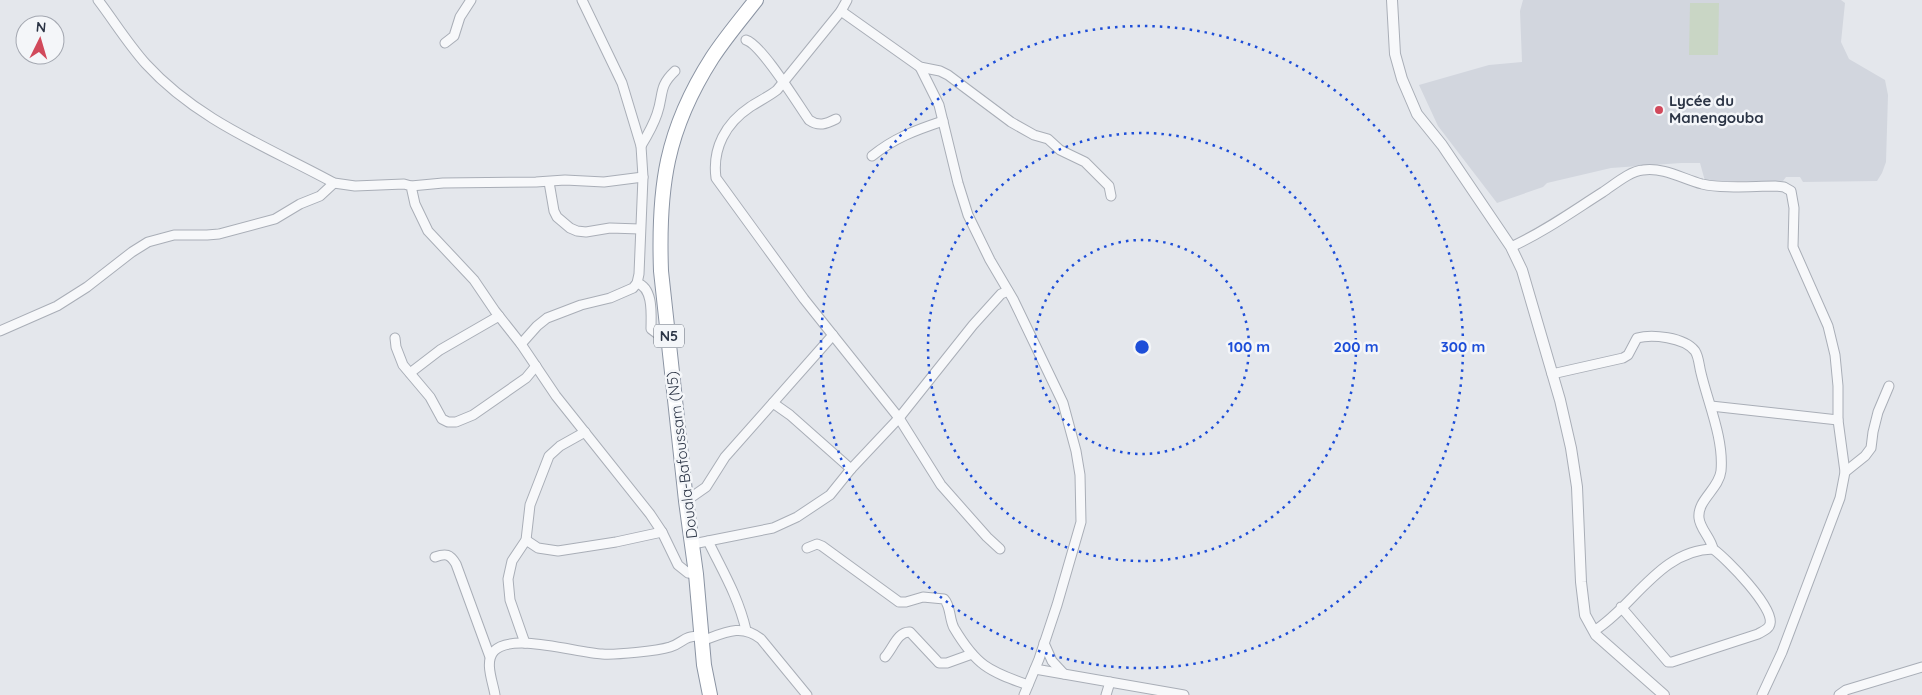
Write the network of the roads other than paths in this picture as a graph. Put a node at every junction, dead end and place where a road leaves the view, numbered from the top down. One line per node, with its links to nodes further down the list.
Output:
1 (98, 0): 19 (street)
2 (471, 0): 9 (street)
3 (582, 0): 15 (street)
4 (756, 0): 29 (highway, Douala-Bafoussam (N5) / N5)
5 (847, 0): 7 (street)
6 (1392, 0): 23 (street)
7 (841, 11): 10 (street); 12 (street)
8 (746, 40): 12 (street)
9 (445, 44)
10 (920, 67): 14 (street); 21 (street)
11 (675, 71): 15 (street)
12 (783, 83): 13 (street); 28 (street)
13 (836, 119)
14 (943, 121): 16 (street); 25 (street)
15 (641, 146): 17 (street)
16 (872, 156)
17 (643, 177): 18 (street); 22 (street)
18 (549, 182): 20 (street); 22 (street)
19 (334, 183): 20 (street); 27 (street)
20 (411, 186): 26 (street)
21 (1112, 196)
22 (640, 229): 24 (street)
23 (1511, 247): 34 (street); 39 (street)
24 (637, 283): 29 (street); 31 (street)
25 (1008, 291): 38 (street); 58 (street)
26 (499, 316): 31 (street); 33 (street)
27 (0, 330)
28 (833, 335): 36 (street); 38 (street)
29 (669, 337): 43 (highway, Douala-Bafoussam (N5) / N5)
30 (395, 338): 33 (street)
31 (521, 344): 32 (street)
32 (536, 366): 33 (street); 40 (street)
33 (410, 373)
34 (1552, 374): 37 (street); 55 (street)
35 (1889, 386): 42 (street)
36 (773, 403): 41 (street); 43 (street)
37 (1711, 406): 39 (street); 50 (street)
38 (899, 418): 41 (street); 49 (street)
39 (1838, 420): 42 (street)
40 (585, 432): 44 (street); 45 (street)
41 (851, 469): 46 (street)
42 (1846, 472): 74 (street)
43 (686, 501): 47 (highway, Douala-Bafoussam (N5) / N5)
44 (662, 532): 45 (street); 52 (street)
45 (526, 540): 57 (street)
46 (708, 541): 47 (street); 54 (street)
47 (693, 544): 52 (highway, Douala-Bafoussam (N5) / N5)
48 (807, 548): 59 (street)
49 (1000, 549)
50 (1713, 550): 53 (street); 53 (street)
51 (434, 557): 60 (street)
52 (696, 574): 56 (highway, Douala-Bafoussam (N5) / N5)
53 (1621, 607): 55 (street)
54 (746, 630): 56 (street); 70 (street)
55 (1594, 632): 73 (street)
56 (702, 638): 57 (street); 69 (highway, Douala-Bafoussam (N5) / N5)
57 (525, 643): 60 (street)
58 (1044, 643): 63 (street); 64 (street)
59 (972, 654): 61 (street); 66 (street)
60 (490, 656): 68 (street)
61 (885, 657)
62 (1922, 667): 75 (street)
63 (1035, 669): 64 (street); 66 (street)
64 (1064, 674): 65 (street)
65 (1110, 682): 67 (street); 72 (street)
66 (1028, 685): 71 (street)
67 (1178, 694)
68 (495, 695)
69 (710, 695)
70 (806, 695)
71 (1024, 695)
72 (1106, 695)
73 (1664, 695)
74 (1762, 695)
75 (1839, 695)

